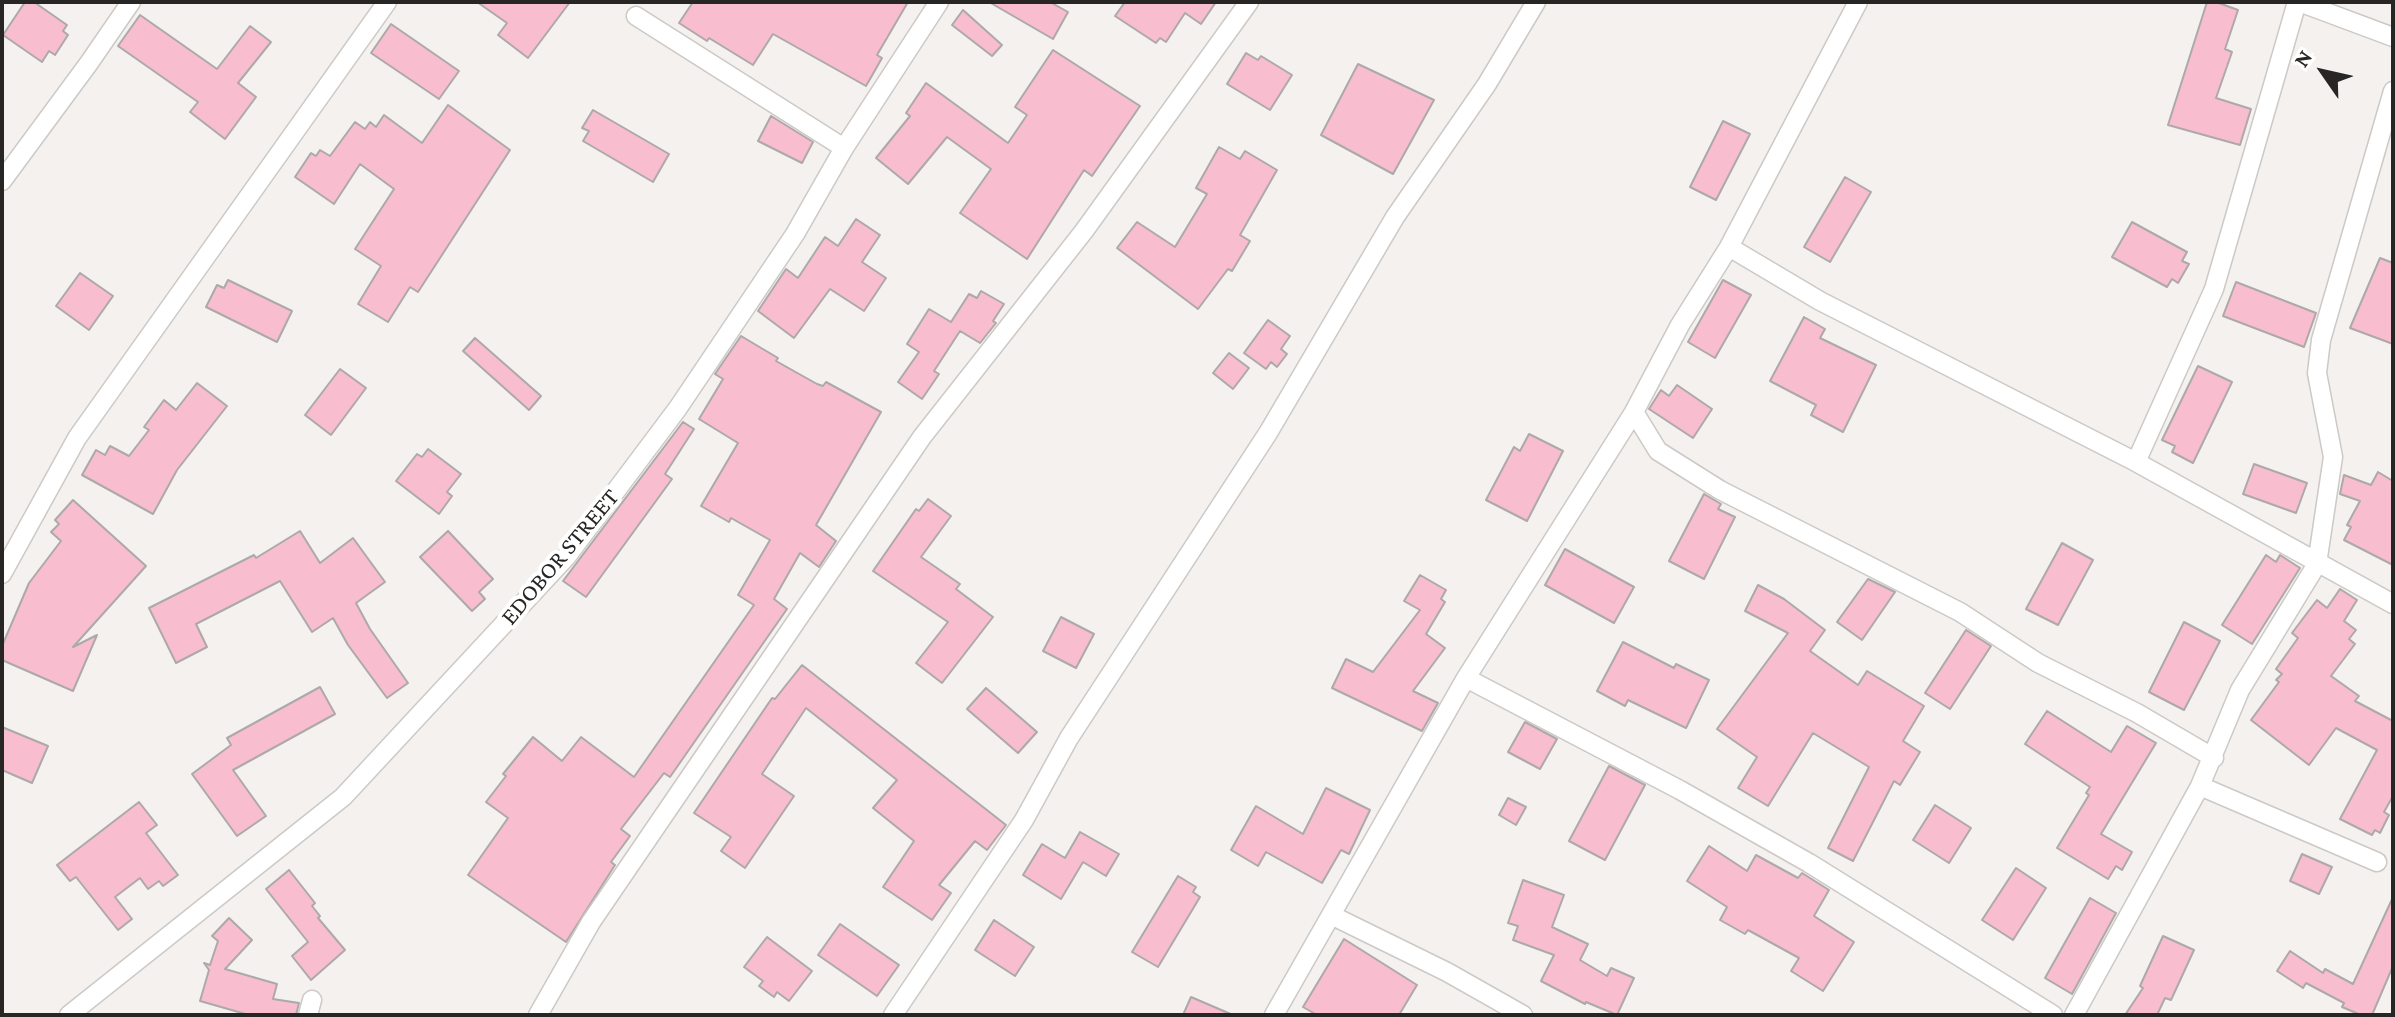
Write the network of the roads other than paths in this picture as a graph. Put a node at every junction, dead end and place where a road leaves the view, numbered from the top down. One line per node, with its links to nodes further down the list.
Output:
1 (131, 2): 12 (street)
2 (387, 2): 17 (street)
3 (939, 2): 11 (street, EDOBOR STREET)
4 (1249, 2): 25 (street)
5 (1536, 2): 26 (street)
6 (1858, 2): 13 (street)
7 (2298, 2): 9 (street); 15 (street)
8 (636, 16): 11 (street)
9 (2393, 37)
10 (2393, 91): 16 (street)
11 (844, 148): 24 (street, EDOBOR STREET)
12 (2, 181)
13 (1729, 247): 14 (street); 15 (street)
14 (1634, 412): 19 (street); 20 (street)
15 (2136, 462): 16 (street)
16 (2317, 564): 18 (street); 20 (street)
17 (2, 574)
18 (2393, 604)
19 (1466, 678): 23 (street); 29 (street)
20 (2214, 758): 21 (street)
21 (2200, 786): 22 (street); 30 (street)
22 (2377, 862)
23 (1333, 916): 27 (street); 28 (street)
24 (69, 1015)
25 (538, 1015)
26 (893, 1015)
27 (1274, 1015)
28 (1523, 1015)
29 (2053, 1015)
30 (2074, 1015)

